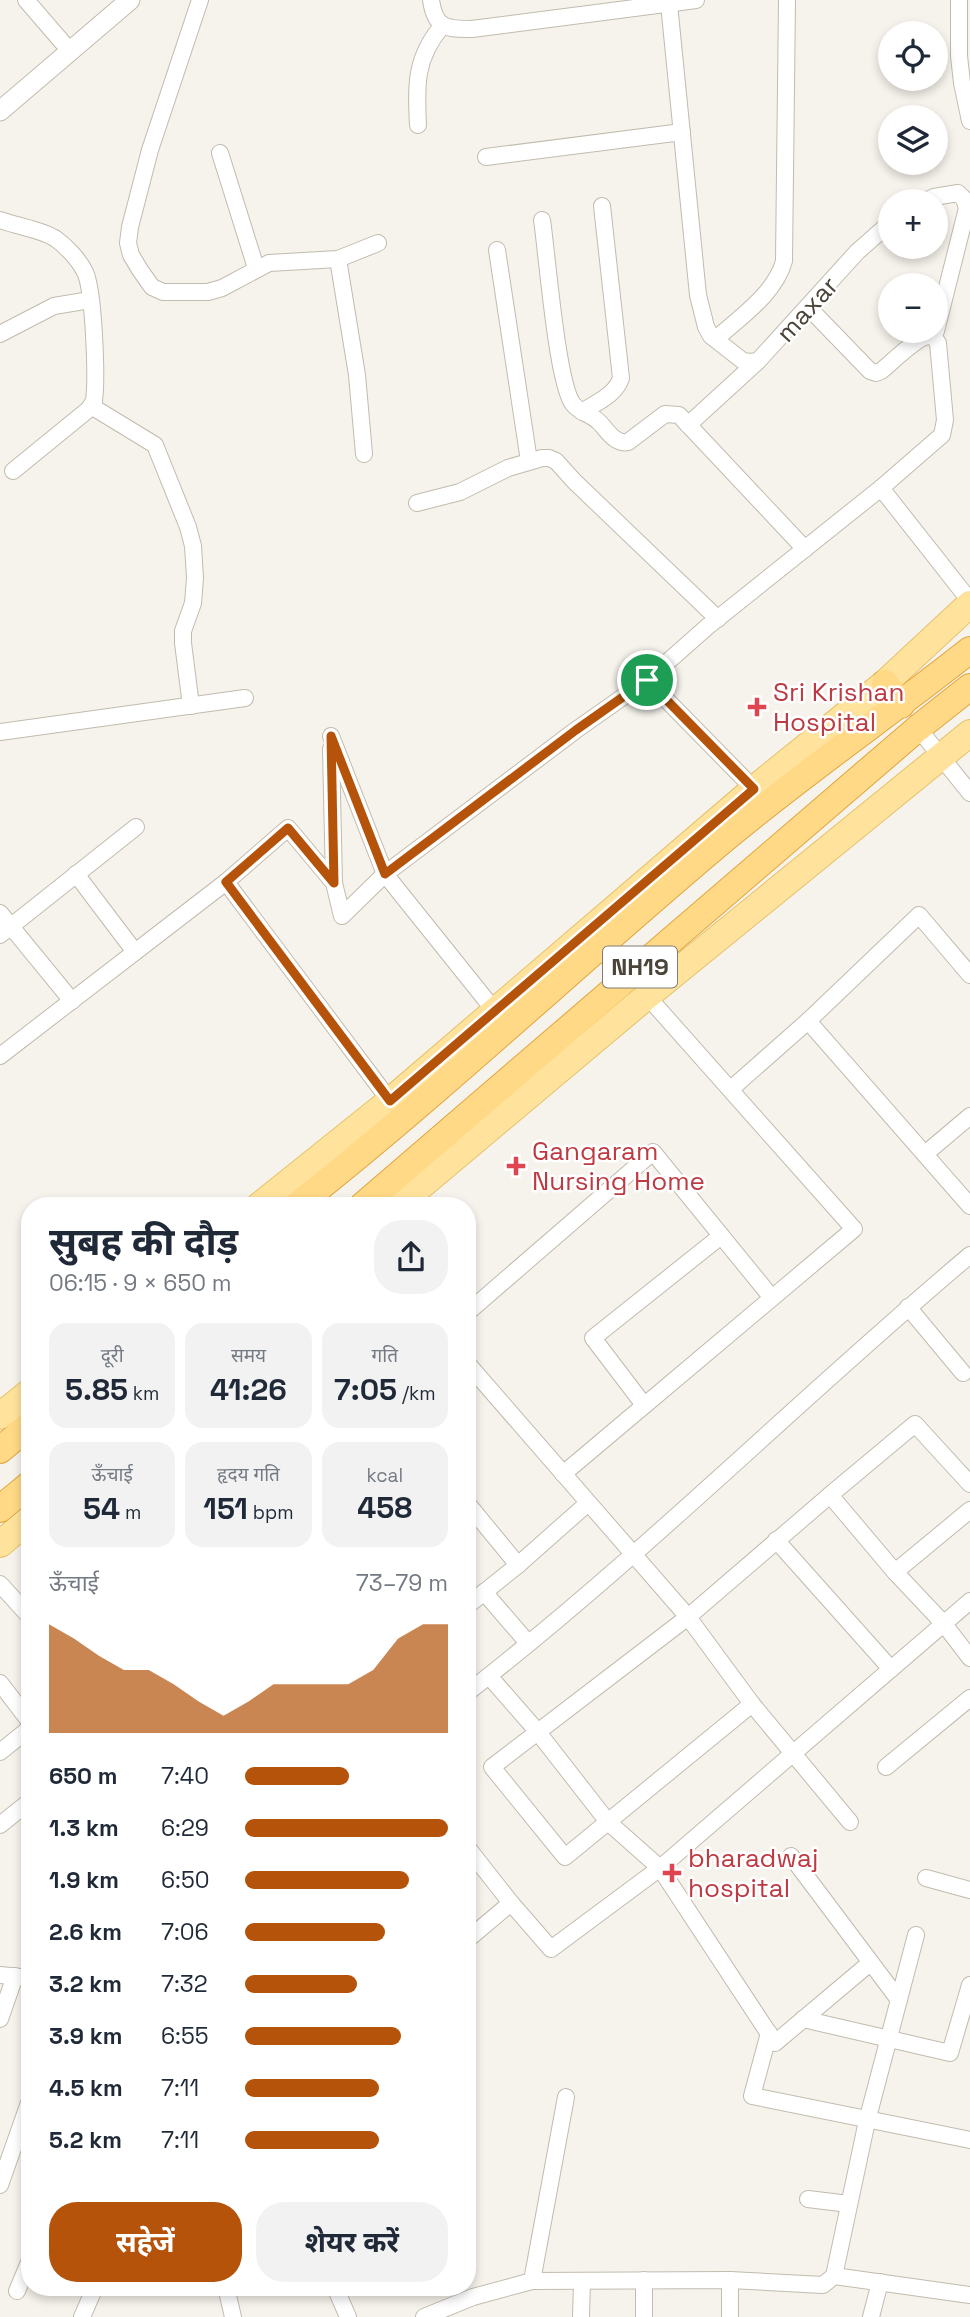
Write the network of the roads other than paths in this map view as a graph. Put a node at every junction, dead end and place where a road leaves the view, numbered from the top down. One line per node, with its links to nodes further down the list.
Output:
1 (26, 0): 10 (street)
2 (130, 0): 10 (street)
3 (200, 0): 27 (street)
4 (431, 0): 9 (street)
5 (696, 0): 8 (street)
6 (787, 0): 32 (street)
7 (959, 0): 11 (street)
8 (669, 4): 9 (street); 15 (street)
9 (442, 26): 14 (street)
10 (70, 51): 12 (street)
11 (966, 82): 13 (street)
12 (0, 111)
13 (970, 121)
14 (418, 125)
15 (682, 132): 17 (street); 32 (street)
16 (220, 153): 27 (street)
17 (486, 157)
18 (948, 195): 19 (street)
19 (969, 205): 28 (street)
20 (602, 206): 37 (street)
21 (0, 220): 29 (street)
22 (542, 220): 37 (street)
23 (878, 233): 30 (street, maxar)
24 (378, 243): 26 (street)
25 (498, 250): 40 (street)
26 (338, 259): 27 (street); 39 (street)
27 (256, 268)
28 (948, 288)
29 (90, 300): 31 (street); 36 (street)
30 (808, 307): 33 (street); 35 (street, maxar)
31 (0, 334)
32 (716, 339): 35 (street, maxar)
33 (915, 343)
34 (938, 343): 42 (street)
35 (758, 360): 38 (street)
36 (91, 406): 41 (street); 52 (street)
37 (582, 412): 38 (street)
38 (688, 425): 44 (street)
39 (364, 454)
40 (529, 461): 43 (street); 46 (street)
41 (13, 471)
42 (881, 488): 44 (street); 45 (street)
43 (417, 503)
44 (805, 548): 46 (street)
45 (970, 602): 49 (main road)
46 (718, 618): 48 (street)
47 (970, 650): 53 (highway, NH19)
48 (647, 680): 58 (street); 62 (street)
49 (885, 683): 53 (highway); 58 (main road)
50 (970, 687): 54 (highway, NH19)
51 (244, 698): 52 (street)
52 (191, 705): 55 (street)
53 (901, 705): 79 (highway, NH19)
54 (918, 728): 57 (street); 80 (highway, NH19)
55 (0, 732)
56 (970, 733): 57 (main road)
57 (940, 757): 59 (street); 69 (main road)
58 (754, 789): 71 (main road)
59 (970, 793)
60 (136, 827): 61 (street)
61 (76, 874): 66 (street); 67 (street)
62 (385, 874): 64 (street); 64 (street); 71 (street)
63 (226, 882): 64 (street); 67 (street); 75 (street)
64 (334, 883)
65 (0, 912): 66 (street)
66 (6, 931): 70 (street)
67 (135, 953): 70 (street)
68 (970, 975): 72 (street)
69 (647, 996): 74 (street); 81 (main road)
70 (72, 1001): 73 (street)
71 (494, 1010): 75 (main road)
72 (808, 1021): 74 (street); 77 (street)
73 (0, 1056)
74 (731, 1089): 85 (street)
75 (390, 1101): 78 (main road)
76 (970, 1116): 77 (street)
77 (925, 1154): 82 (street)
78 (270, 1197)
79 (307, 1197)
80 (372, 1197)
81 (408, 1197)
82 (970, 1206)
83 (721, 1236): 85 (street); 86 (street); 91 (street)
84 (970, 1255): 87 (street)
85 (772, 1298): 91 (street)
86 (476, 1305)
87 (908, 1307): 89 (street); 106 (street)
88 (476, 1373): 95 (street)
89 (968, 1374)
90 (21, 1399): 92 (main road)
91 (644, 1405): 95 (street)
92 (0, 1416)
93 (21, 1432): 94 (highway)
94 (0, 1450)
95 (563, 1474): 99 (street)
96 (970, 1484): 98 (street)
97 (21, 1492): 100 (highway)
98 (830, 1495): 104 (street); 108 (street)
99 (588, 1503): 106 (street); 107 (street)
100 (0, 1509)
101 (970, 1510): 108 (street)
102 (21, 1526): 105 (main road)
103 (476, 1526): 107 (street)
104 (776, 1541): 114 (street); 118 (street)
105 (0, 1544)
106 (634, 1555): 114 (street); 116 (street)
107 (518, 1565): 110 (street)
108 (895, 1572): 115 (street)
109 (0, 1584): 113 (street)
110 (484, 1592): 111 (street); 116 (street)
111 (476, 1599)
112 (970, 1601): 115 (street)
113 (21, 1607)
114 (688, 1617): 123 (street); 125 (street)
115 (944, 1624): 117 (street); 118 (street)
116 (528, 1643): 119 (street)
117 (970, 1658)
118 (891, 1669): 128 (street)
119 (489, 1676): 121 (street); 125 (street)
120 (0, 1683): 124 (street)
121 (476, 1686)
122 (970, 1699): 129 (street)
123 (752, 1704): 128 (street); 131 (street)
124 (21, 1710)
125 (537, 1731): 131 (street); 131 (street)
126 (21, 1735): 127 (street)
127 (0, 1752)
128 (793, 1752): 132 (street); 136 (street)
129 (886, 1767)
130 (21, 1808): 133 (street)
131 (608, 1822): 136 (street)
132 (850, 1822)
133 (0, 1825)
134 (791, 1856): 142 (street)
135 (476, 1858): 139 (street)
136 (660, 1868): 139 (street); 148 (street)
137 (926, 1878): 138 (street)
138 (970, 1890)
139 (511, 1903): 140 (street)
140 (476, 1932)
141 (916, 1936): 145 (street)
142 (870, 1963): 145 (street); 146 (street)
143 (15, 1976): 147 (street)
144 (970, 1985): 149 (street)
145 (900, 2000): 149 (street)
146 (803, 2019): 148 (street); 149 (street)
147 (0, 2020)
148 (769, 2033): 151 (street)
149 (889, 2039): 151 (street)
150 (566, 2097): 161 (street)
151 (867, 2121): 153 (street); 156 (street)
152 (21, 2126): 154 (street)
153 (970, 2140)
154 (0, 2185)
155 (808, 2199): 156 (street)
156 (849, 2204): 157 (street)
157 (834, 2276): 159 (street); 163 (street)
158 (644, 2280): 159 (street); 162 (street); 175 (street)
159 (730, 2280): 176 (street)
160 (21, 2281): 164 (street)
161 (533, 2281): 162 (street); 173 (street)
162 (582, 2281): 174 (street)
163 (880, 2282): 165 (street); 169 (street)
164 (17, 2291)
165 (970, 2295)
166 (91, 2296): 170 (street)
167 (228, 2296): 171 (street)
168 (339, 2296): 172 (street)
169 (872, 2314): 177 (street)
170 (82, 2317)
171 (233, 2317)
172 (348, 2317)
173 (424, 2317)
174 (581, 2317)
175 (644, 2317)
176 (730, 2317)
177 (888, 2317)

